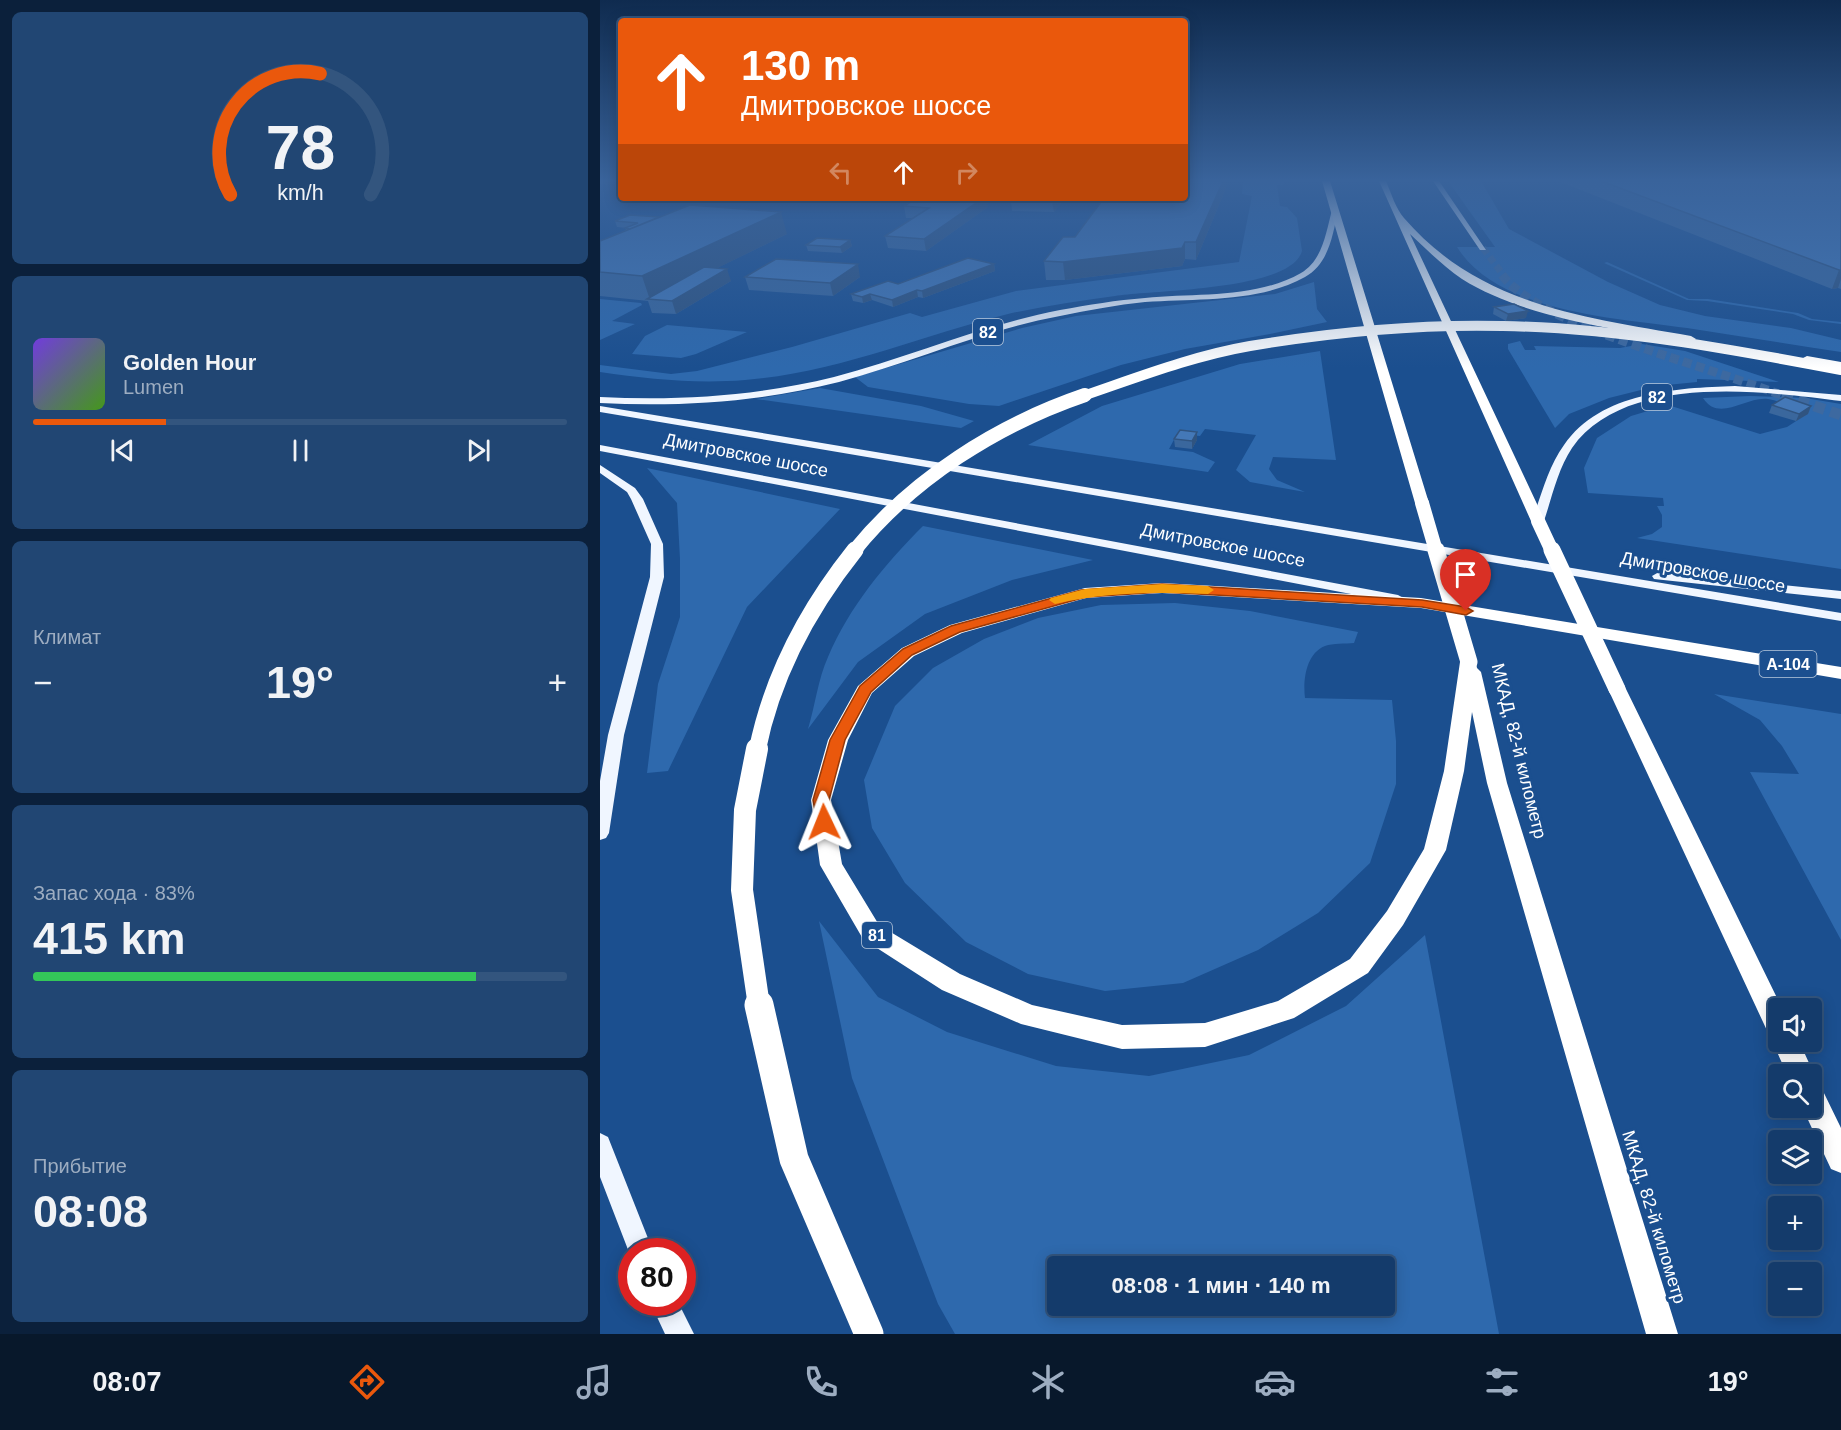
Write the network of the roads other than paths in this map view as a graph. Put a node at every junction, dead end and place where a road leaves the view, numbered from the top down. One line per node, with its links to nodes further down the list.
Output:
1 (1326, 243): 10 (main road, 82)
2 (1344, 243): 19 (highway, МКАД, 82-й километр, bridge)
3 (1411, 243): 14 (highway)
4 (1425, 243): 7 (highway)
5 (1479, 243): 6 (main road)
6 (1483, 249)
7 (1841, 365)
8 (1841, 370): 29 (highway, bridge)
9 (1841, 398): 14 (main road, 82)
10 (600, 400)
11 (600, 409): 15 (main road, Дмитровское шоссе)
12 (600, 447): 17 (main road, Дмитровское шоссе)
13 (600, 468): 21 (main road)
14 (1538, 521): 22 (highway, bridge)
15 (1491, 557): 16 (main road); 18 (main road, Дмитровское шоссе)
16 (1841, 595)
17 (1422, 603): 19 (highway, 81); 20 (highway, Дмитровское шоссе / А-104)
18 (1841, 617)
19 (1469, 662): 30 (highway, МКАД, 82-й километр)
20 (1841, 673)
21 (600, 833)
22 (1768, 1006)
23 (1822, 1118): 25 (highway)
24 (600, 1145): 26 (main road)
25 (1841, 1159)
26 (635, 1238)
27 (670, 1316): 28 (main road)
28 (680, 1334)
29 (869, 1334)
30 (1662, 1334)

